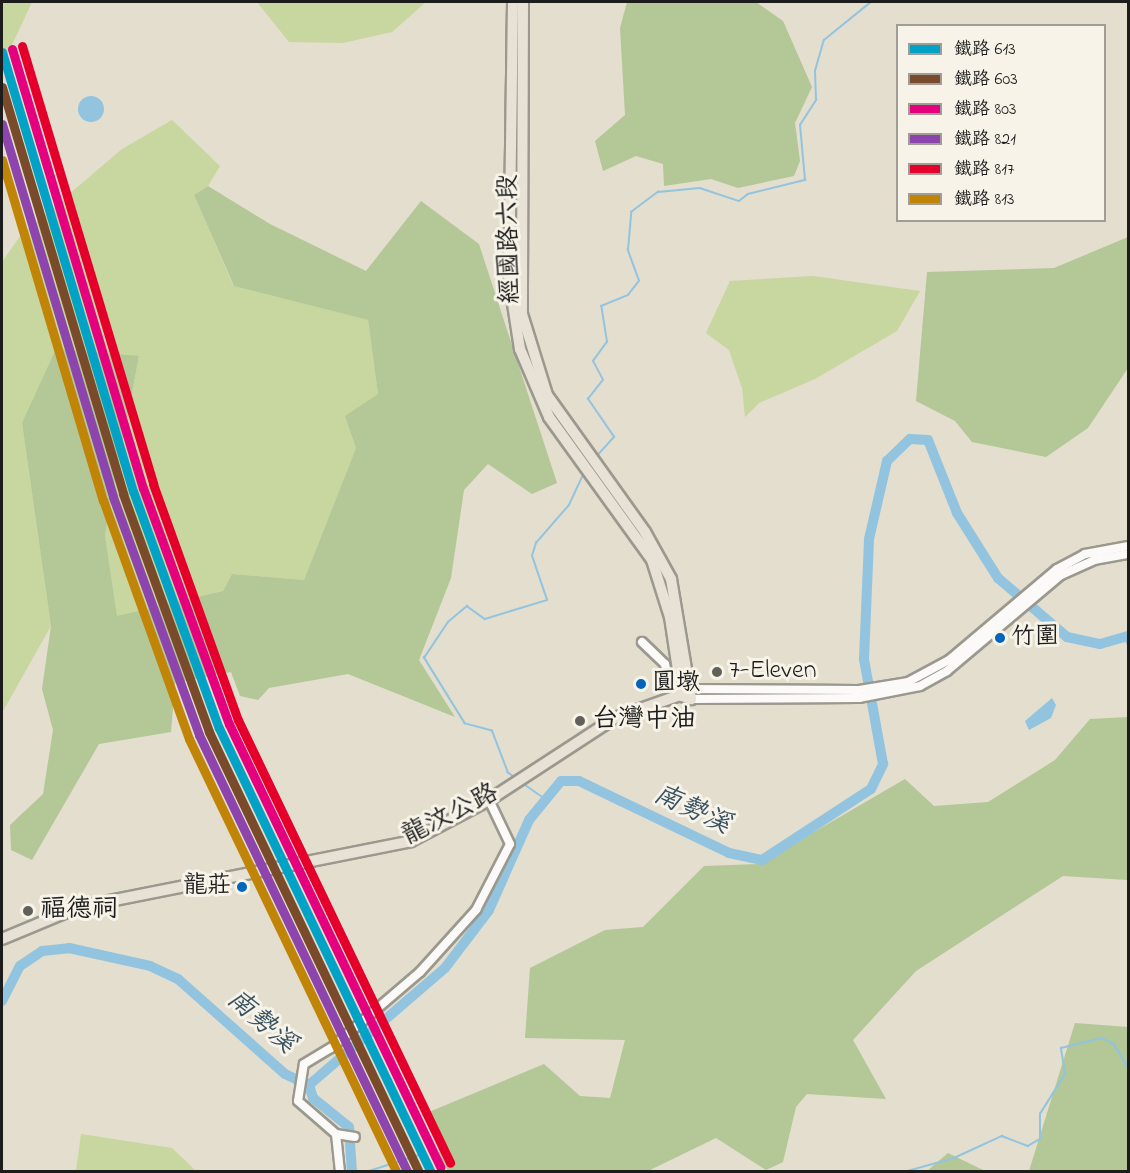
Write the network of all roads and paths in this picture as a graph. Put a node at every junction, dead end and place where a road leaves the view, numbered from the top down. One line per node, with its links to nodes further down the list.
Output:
1 (513, 2): 3 (main road, 經國路六段)
2 (523, 2): 3 (main road, 經國路六段)
3 (591, 469): 8 (main road)
4 (1128, 546): 5 (street)
5 (1110, 552): 6 (street); 8 (street)
6 (1128, 554)
7 (642, 642): 8 (street)
8 (688, 695): 9 (main road, 龍汶公路)
9 (489, 800): 10 (main road, 龍汶公路); 11 (street)
10 (2, 939)
11 (336, 1134): 12 (street); 13 (street)
12 (355, 1137)
13 (339, 1172)

